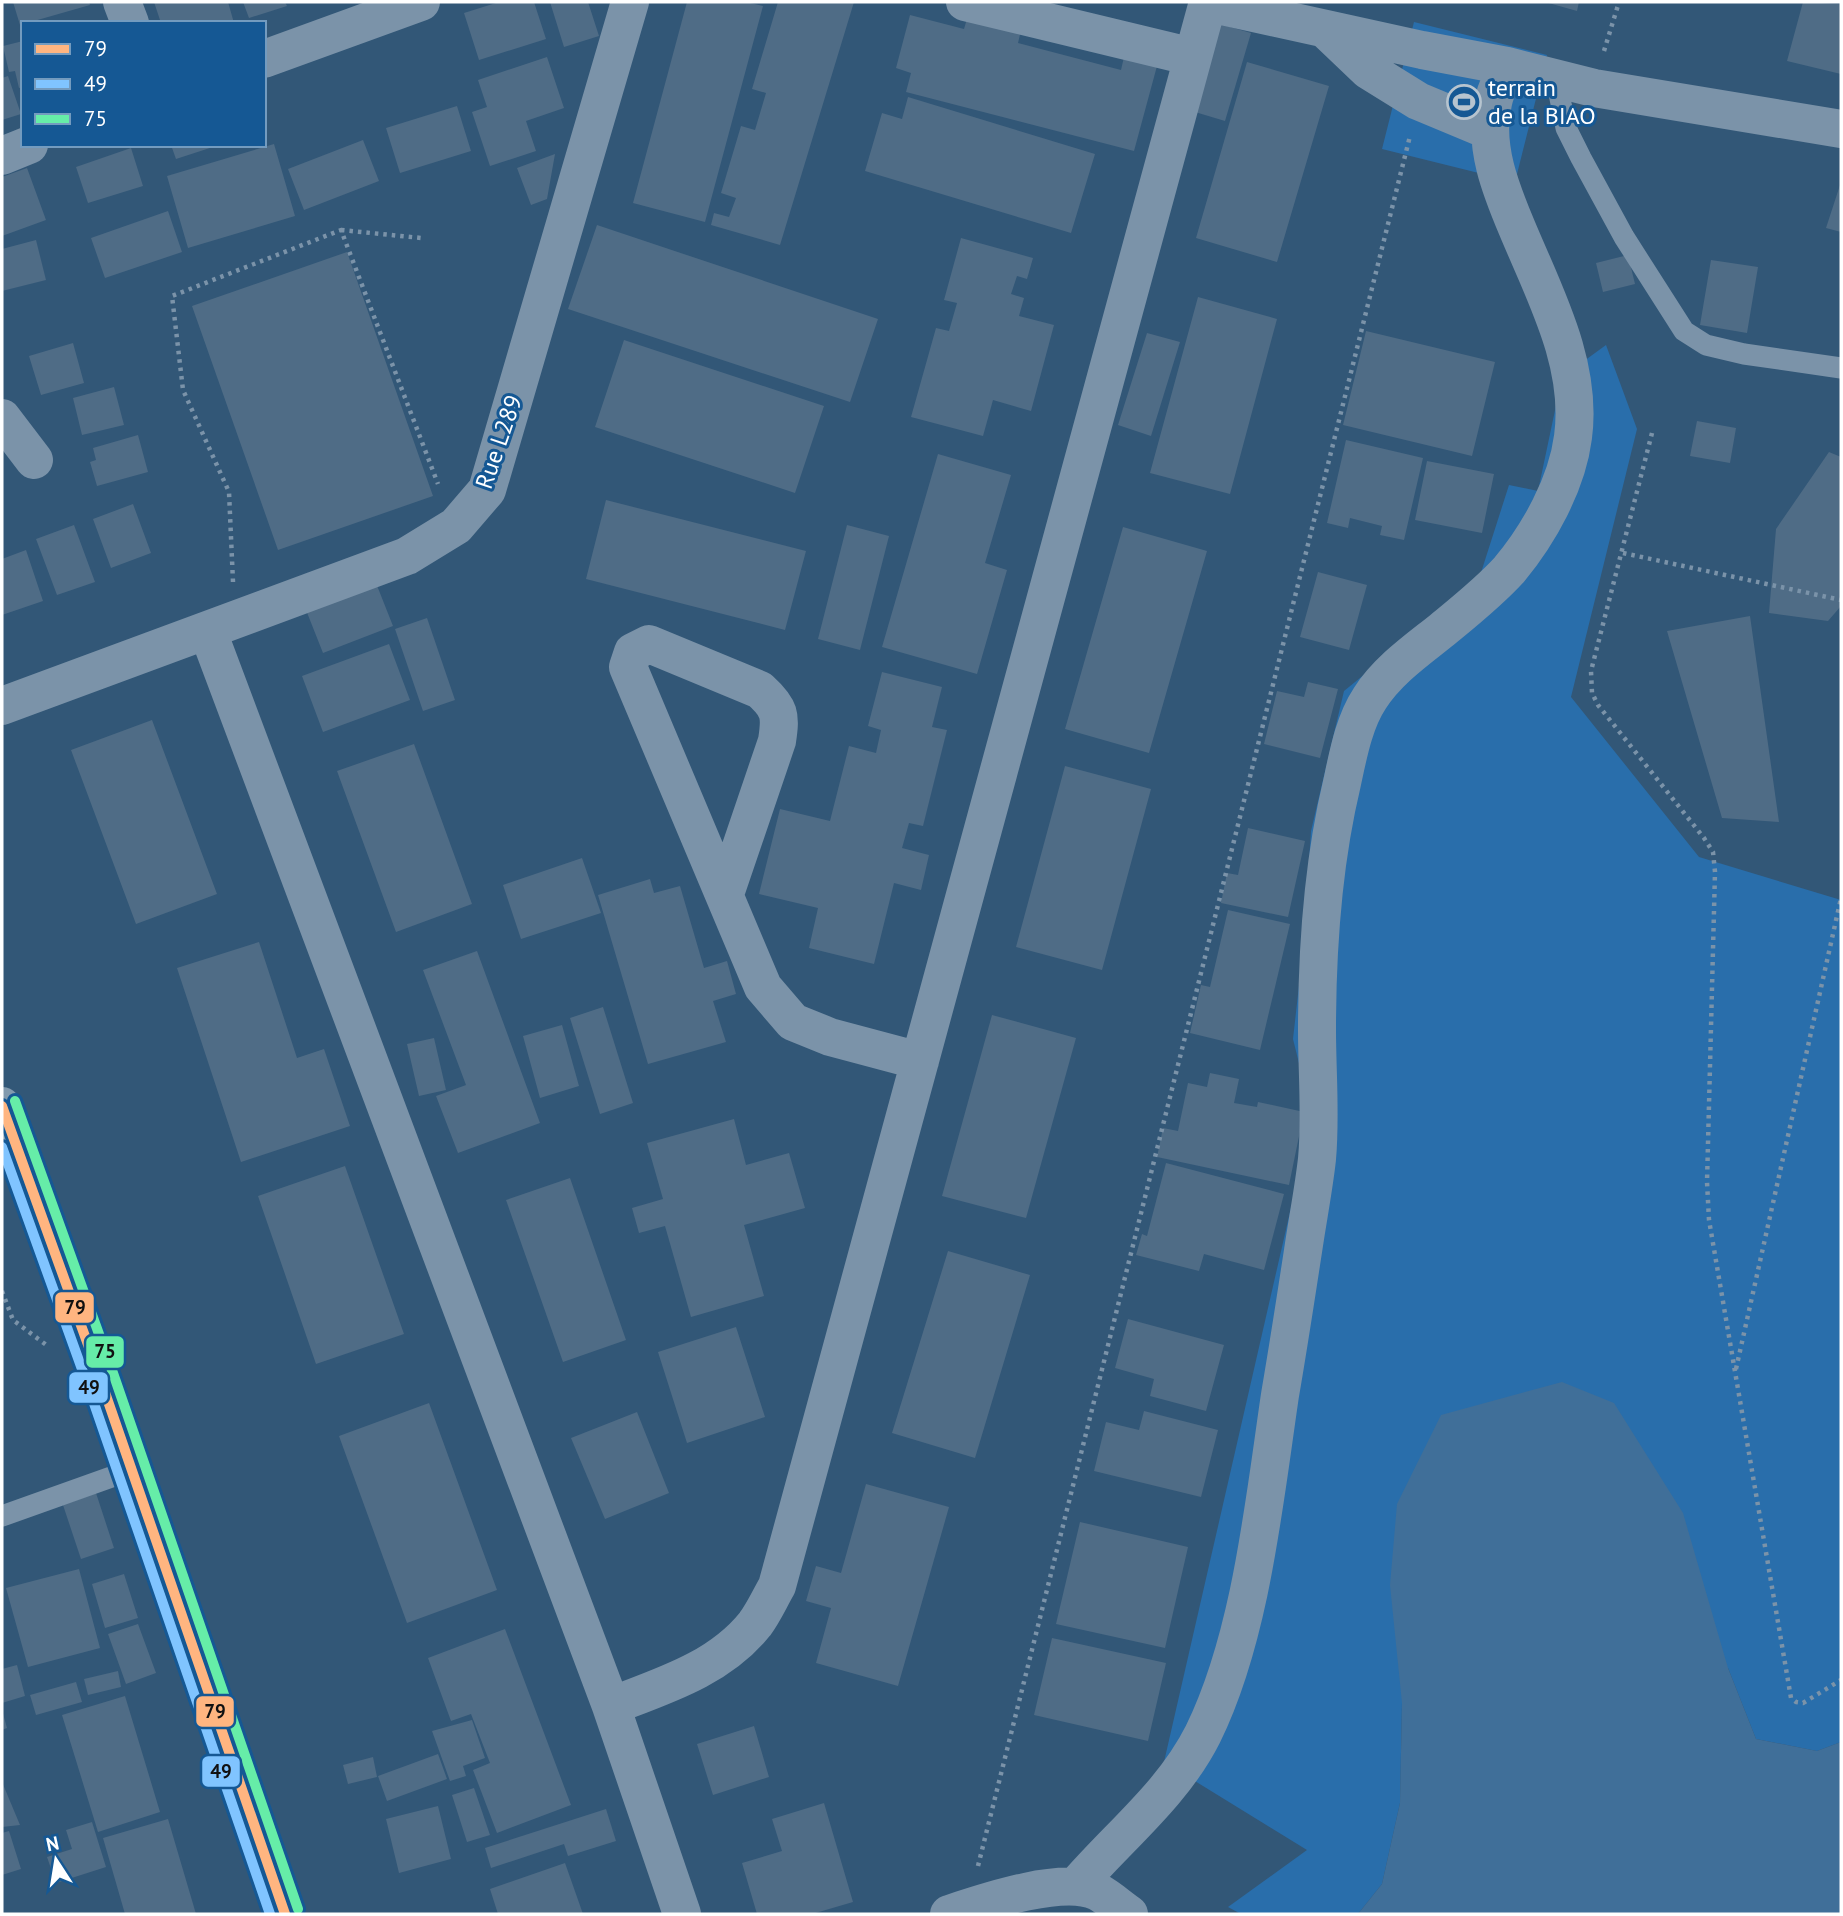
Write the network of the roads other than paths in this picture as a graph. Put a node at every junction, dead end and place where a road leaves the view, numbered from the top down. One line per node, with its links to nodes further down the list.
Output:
1 (122, 2): 6 (street)
2 (421, 2): 9 (street)
3 (630, 2): 19 (street, Rue L289)
4 (965, 2): 8 (street)
5 (1208, 2): 7 (street); 8 (street)
6 (129, 21)
7 (1325, 29): 10 (street); 13 (street)
8 (1193, 57): 22 (street)
9 (266, 58)
10 (1507, 66): 11 (street); 13 (street)
11 (1556, 79): 12 (street); 16 (lane)
12 (1841, 129)
13 (1490, 131): 27 (street)
14 (24, 147): 15 (street)
15 (2, 156)
16 (1841, 368)
17 (2, 418): 18 (street)
18 (34, 460)
19 (221, 626): 20 (street, Rue L289); 26 (street)
20 (2, 706)
21 (725, 894): 21 (street); 22 (street)
22 (920, 1061): 26 (street)
23 (2, 1106): 24 (main road)
24 (131, 1470): 25 (lane); 29 (main road)
25 (2, 1516)
26 (611, 1706): 30 (street)
27 (1076, 1886): 28 (street); 31 (street)
28 (958, 1911)
29 (285, 1914)
30 (682, 1914)
31 (1129, 1914)

